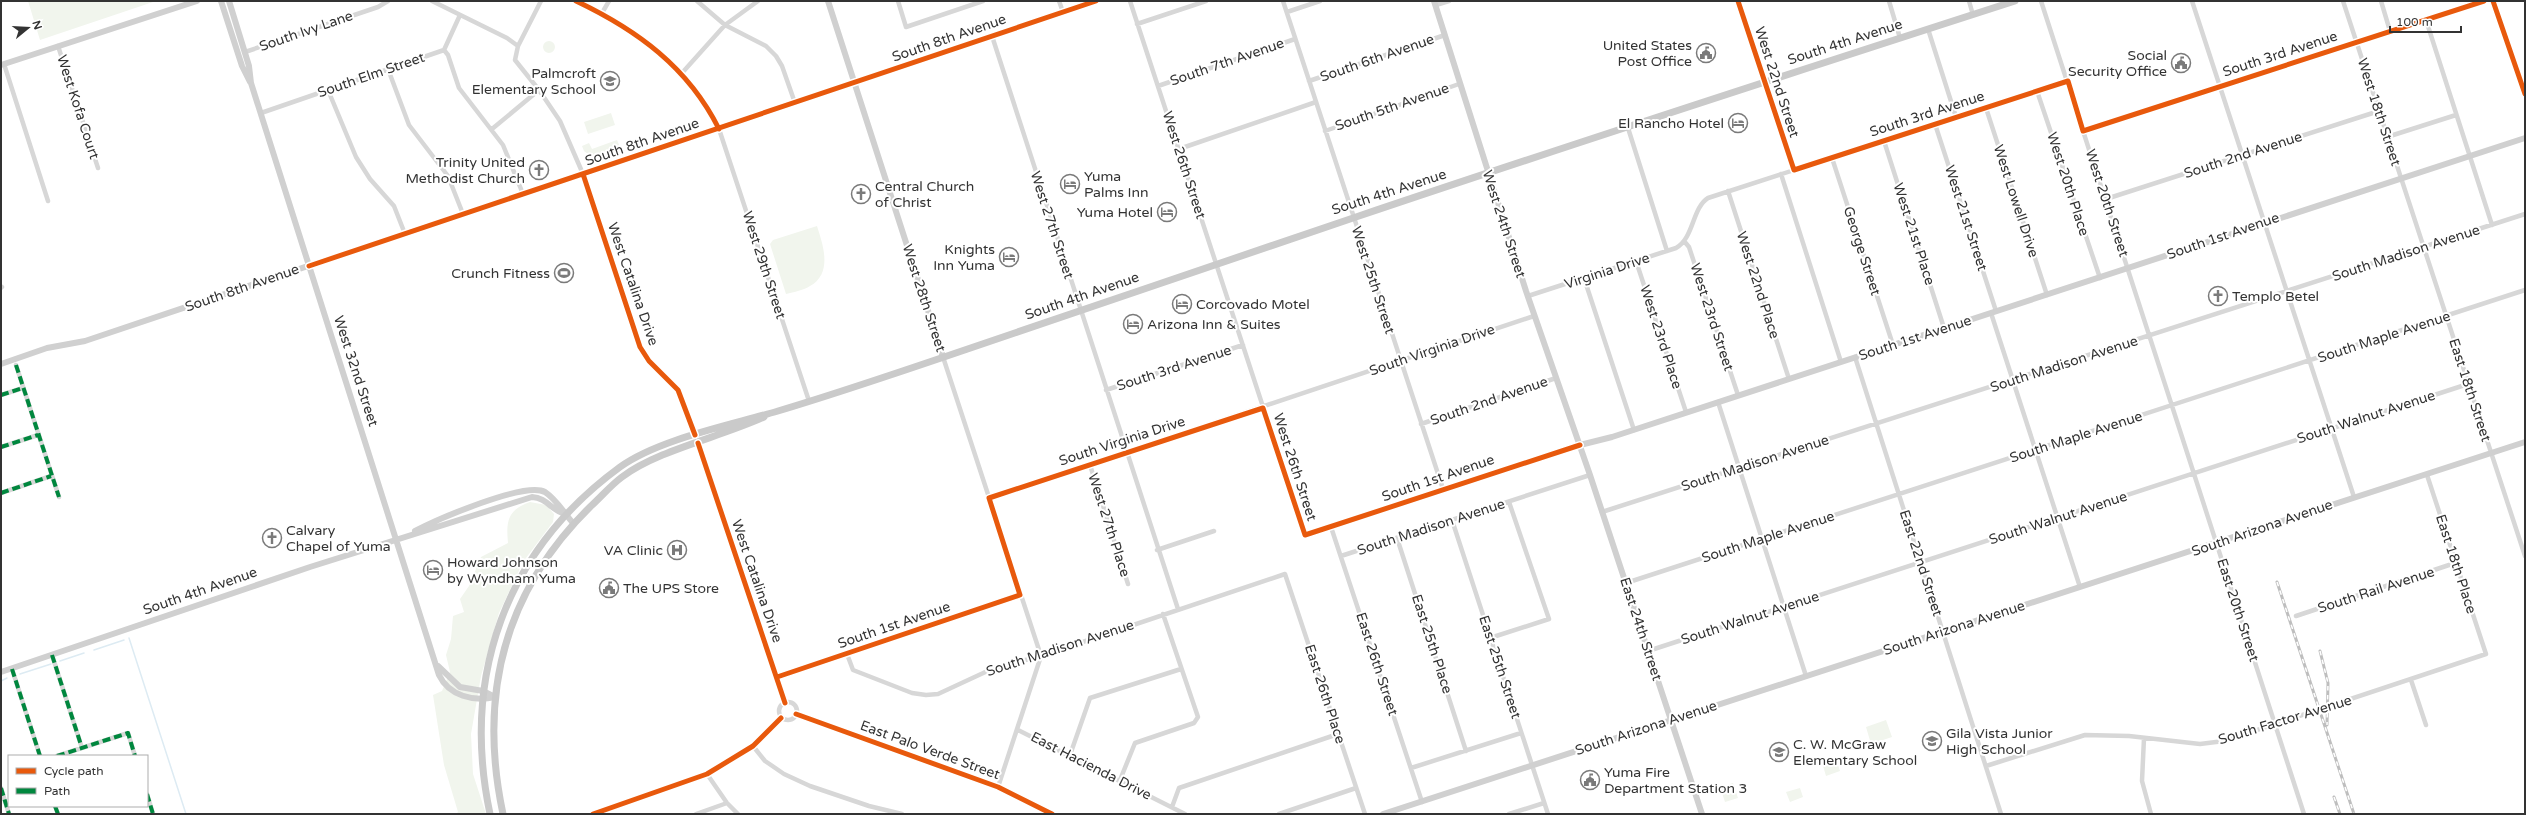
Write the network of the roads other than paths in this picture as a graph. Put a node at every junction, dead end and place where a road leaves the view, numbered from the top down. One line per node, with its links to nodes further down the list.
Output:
1 (197, 1): 47 (street)
2 (221, 1): 57 (street, West 32nd Street)
3 (229, 1): 50 (street, West 32nd Street)
4 (388, 1): 50 (street, South Ivy Lane)
5 (432, 1): 35 (street)
6 (541, 1): 48 (street)
7 (576, 1): 34 (street)
8 (609, 1): 34 (street)
9 (697, 1): 39 (street)
10 (758, 1): 39 (street)
11 (828, 1): 56 (street, West 28th Street)
12 (898, 1): 13 (street)
13 (983, 1)
14 (1059, 1): 32 (street)
15 (1096, 1): 32 (street, South 8th Avenue)
16 (1130, 1): 38 (street, West 26th Street)
17 (1206, 1): 38 (street)
18 (1283, 1): 33 (street, West 25th Street)
19 (1320, 1): 33 (street)
20 (1449, 1): 31 (street)
21 (1738, 1): 58 (street, West 22nd Street)
22 (1889, 1): 44 (street)
23 (1969, 1): 36 (street)
24 (2015, 1): 36 (main road, South 4th Avenue)
25 (2041, 1): 55 (street, West 20th Street)
26 (2192, 1): 61 (street)
27 (2343, 1): 46 (street, West 18th Street)
28 (2381, 1): 41 (street)
29 (2484, 1): 37 (street, South 3rd Avenue)
30 (2493, 1): 65 (street)
31 (1435, 3): 42 (street, West 24th Street)
32 (1063, 12): 43 (street, South 8th Avenue)
33 (1287, 12): 45 (street, West 25th Street)
34 (602, 13): 53 (street)
35 (460, 15): 48 (street); 49 (street)
36 (1973, 15): 40 (main road, South 4th Avenue)
37 (2426, 20): 41 (street, South 3rd Avenue); 71 (street)
38 (1137, 24): 60 (street, West 26th Street)
39 (725, 25): 53 (street); 67 (street)
40 (1928, 29): 44 (main road, South 4th Avenue); 72 (street)
41 (2390, 31): 46 (street, South 3rd Avenue)
42 (1445, 35): 54 (street, South 6th Avenue); 59 (street, West 24th Street)
43 (992, 36): 56 (street, South 8th Avenue); 115 (street, West 27th Street)
44 (1900, 38): 58 (main road, South 4th Avenue)
45 (1295, 39): 54 (street, West 25th Street); 60 (street, South 7th Avenue)
46 (2356, 42): 61 (street, South 3rd Avenue); 69 (street, West 18th Street)
47 (58, 46): 51 (street); 86 (street, West Kofa Court)
48 (518, 46): 63 (street)
49 (444, 50): 52 (street, South Elm Street); 75 (street)
50 (245, 52): 57 (street, West 32nd Street)
51 (3, 64): 95 (street)
52 (388, 69): 62 (street, South Elm Street); 96 (street)
53 (682, 73): 76 (street)
54 (1308, 81): 66 (street, West 25th Street)
55 (2068, 81): 64 (street, South 3rd Avenue); 78 (street, West 20th Street)
56 (856, 82): 67 (street, South 8th Avenue); 123 (street, West 28th Street)
57 (251, 83): 70 (street, West 32nd Street)
58 (1765, 83): 74 (main road, South 4th Avenue); 87 (street, West 22nd Street)
59 (1460, 84): 77 (street, South 5th Avenue); 89 (street, West 24th Street)
60 (1158, 86): 82 (street, West 26th Street)
61 (2220, 86): 78 (street, South 3rd Avenue); 84 (street)
62 (328, 90): 70 (street, South Elm Street); 101 (street)
63 (539, 90): 75 (street); 88 (street)
64 (2037, 91): 68 (street, South 3rd Avenue); 110 (street, West 20th Place)
65 (2525, 94)
66 (1316, 102): 77 (street, West 25th Street); 82 (street, South 6th Avenue)
67 (795, 103): 76 (street, South 8th Avenue)
68 (1986, 108): 72 (street, South 3rd Avenue); 113 (street, West Lowell Drive)
69 (2379, 111): 79 (street, West 18th Street); 84 (street, South 2nd Avenue)
70 (261, 113): 107 (street, West 32nd Street)
71 (2456, 115): 79 (street); 83 (street)
72 (1956, 117): 73 (street, South 3rd Avenue)
73 (1935, 124): 81 (street, South 3rd Avenue); 116 (street, West 21st Street)
74 (1628, 128): 89 (main road, South 4th Avenue); 104 (street)
75 (492, 129): 93 (street)
76 (719, 129): 88 (street, South 8th Avenue); 138 (street, West 29th Street)
77 (1325, 131): 98 (street, West 25th Street)
78 (2083, 131): 94 (street, West 20th Street)
79 (2387, 137): 91 (street, West 18th Street)
80 (2525, 138): 83 (street, South 1st Avenue)
81 (1884, 141): 85 (street, South 3rd Avenue); 119 (street, West 21st Place)
82 (1179, 149): 106 (street, West 26th Street)
83 (2469, 154): 91 (street, South 1st Avenue); 100 (street)
84 (2242, 155): 94 (street, South 2nd Avenue); 99 (street)
85 (1832, 158): 87 (street, South 3rd Avenue); 122 (street, George Street)
86 (98, 168)
87 (1794, 170): 90 (street, South 3rd Avenue)
88 (583, 174): 93 (street, South 8th Avenue); 149 (street, West Catalina Drive)
89 (1488, 174): 98 (main road, South 4th Avenue); 114 (street, West 24th Street)
90 (1781, 174): 92 (street, South 3rd Avenue); 127 (street)
91 (2401, 178): 99 (street, South 1st Avenue); 103 (street, East 18th Street)
92 (1728, 191): 102 (street, South 3rd Avenue); 131 (street, West 22nd Place)
93 (523, 194): 96 (street, South 8th Avenue)
94 (2106, 199): 108 (street, West 20th Street)
95 (48, 201)
96 (463, 214): 101 (street, South 8th Avenue)
97 (2525, 214): 100 (street, South Madison Avenue)
98 (1352, 218): 106 (main road, South 4th Avenue); 126 (street, West 25th Street)
99 (2264, 222): 108 (street, South 1st Avenue); 112 (street)
100 (2492, 225): 103 (street, South Madison Avenue)
101 (405, 234): 107 (street, South 8th Avenue)
102 (1684, 241): 104 (street, Virginia Drive); 137 (street, West 23rd Street)
103 (2424, 247): 112 (street, South Madison Avenue); 118 (street, East 18th Street)
104 (1667, 251): 105 (street, Virginia Drive)
105 (1636, 261): 109 (street, Virginia Drive); 143 (street, West 23rd Place)
106 (1217, 265): 115 (main road, South 4th Avenue); 121 (street, West 26th Street)
107 (309, 266): 128 (street, South 8th Avenue); 178 (street, West 32nd Street)
108 (2128, 268): 110 (street, South 1st Avenue); 120 (street, East 20th Street)
109 (1584, 278): 114 (street, Virginia Drive); 147 (street)
110 (2100, 278): 113 (street, South 1st Avenue)
111 (2525, 290): 118 (street, South Maple Avenue)
112 (2287, 292): 120 (street, South Madison Avenue); 125 (street)
113 (2047, 295): 116 (street, South 1st Avenue)
114 (1528, 296): 117 (street, West 24th Street)
115 (1080, 310): 123 (main road, South 4th Avenue); 135 (street, West 27th Street)
116 (1994, 312): 119 (street, South 1st Avenue); 132 (street, West 21st Street)
117 (1534, 316): 126 (street, South Virginia Drive); 130 (street, West 24th Street)
118 (2446, 316): 125 (street, South Maple Avenue); 133 (street, East 18th Street)
119 (1944, 328): 122 (street, South 1st Avenue)
120 (2149, 337): 132 (street, South Madison Avenue); 140 (street, East 20th Street)
121 (1243, 345): 135 (street, South 3rd Avenue); 141 (street, West 26th Street)
122 (1893, 345): 124 (street, South 1st Avenue)
123 (943, 357): 138 (main road, South 4th Avenue); 168 (street, West 28th Street)
124 (1855, 357): 127 (street, South 1st Avenue); 145 (street, East 22nd Street)
125 (2310, 361): 140 (street, South Maple Avenue); 146 (street)
126 (1400, 362): 141 (street, South Virginia Drive); 144 (street, West 25th Street)
127 (1841, 362): 131 (street, South 1st Avenue)
128 (1, 364)
129 (16, 365): 134 (street)
130 (1556, 378): 144 (street, South 2nd Avenue); 152 (street, West 24th Street)
131 (1789, 379): 137 (street, South 1st Avenue)
132 (2013, 380): 145 (street, South Madison Avenue); 154 (street, West 21st Street)
133 (2468, 384): 146 (street, South Walnut Avenue); 156 (street, East 18th Street)
134 (23, 388): 136 (street); 148 (street)
135 (1106, 390): 155 (street, West 27th Street)
136 (1, 395)
137 (1738, 395): 139 (street, South 1st Avenue)
138 (809, 401): 142 (main road, South 4th Avenue)
139 (1718, 402): 143 (street, South 1st Avenue); 158 (street)
140 (2172, 406): 154 (street, South Maple Avenue); 159 (street, East 20th Street)
141 (1263, 408): 155 (street, South Virginia Drive); 177 (street, West 26th Street)
142 (773, 412): 149 (main road, South 4th Avenue); 151 (main road, South 4th Avenue)
143 (1686, 412): 147 (street, South 1st Avenue)
144 (1421, 424): 163 (street, West 25th Street)
145 (1876, 424): 158 (street, South Madison Avenue); 165 (street, East 22nd Street)
146 (2332, 429): 159 (street, South Walnut Avenue); 167 (street)
147 (1634, 430): 152 (street, South 1st Avenue)
148 (38, 435): 153 (street); 162 (street)
149 (695, 435): 151 (main road); 171 (main road, South 4th Avenue)
150 (2525, 442): 156 (street, South Arizona Avenue)
151 (698, 444): 174 (main road, South 4th Avenue); 208 (street, West Catalina Drive)
152 (1580, 445): 161 (street, East 24th Street); 163 (street, South 1st Avenue)
153 (1, 447)
154 (2036, 450): 165 (street, South Maple Avenue); 172 (street, West 21st Street)
155 (1126, 453): 157 (street, South Virginia Drive); 182 (street, West 27th Street)
156 (2491, 453): 160 (street, South Arizona Avenue); 184 (street, East 18th Street)
157 (1090, 465): 168 (street, South Virginia Drive); 189 (street, West 27th Place)
158 (1739, 468): 170 (street, South Madison Avenue); 180 (street)
159 (2194, 474): 172 (street, South Walnut Avenue); 181 (street, East 20th Street)
160 (2427, 474): 167 (street, South Arizona Avenue); 186 (street, East 18th Place)
161 (1590, 475): 169 (street, South Madison Avenue); 170 (street, East 24th Street)
162 (51, 476): 164 (street); 166 (street)
163 (1443, 489): 175 (street, South 1st Avenue)
164 (1, 493)
165 (1899, 495): 180 (street, South Maple Avenue); 185 (street, East 22nd Street)
166 (59, 497)
167 (2354, 497): 181 (street, South Arizona Avenue)
168 (989, 498): 191 (street, West 28th Street)
169 (1509, 502): 173 (street, South Madison Avenue); 197 (street)
170 (1602, 512): 188 (street, East 24th Street)
171 (564, 514): 174 (street, South 4th Avenue); 178 (street, South 4th Avenue); 210 (main road)
172 (2058, 517): 185 (street, South Walnut Avenue); 190 (street, West 21st Street)
173 (1452, 520): 179 (street, South Madison Avenue); 197 (street, East 25th Street)
174 (574, 523): 211 (main road)
175 (1331, 527): 177 (street, South 1st Avenue); 183 (street, East 26th Street)
176 (1214, 531): 182 (street)
177 (1305, 535)
178 (397, 538): 201 (street, South 4th Avenue); 203 (street, West 32nd Street)
179 (1397, 538): 183 (street, South Madison Avenue); 225 (street, East 25th Place)
180 (1762, 539): 188 (street, South Maple Avenue); 192 (street)
181 (2216, 544): 190 (street, South Arizona Avenue); 217 (street, East 20th Street)
182 (1157, 550): 193 (street, West 27th Street)
183 (1341, 556): 232 (street, East 26th Street)
184 (2525, 556)
185 (1920, 562): 192 (street, South Walnut Avenue); 196 (street, East 22nd Street)
186 (2455, 563): 195 (street, South Rail Avenue); 200 (street, East 18th Place)
187 (1285, 574): 193 (street, South Madison Avenue); 221 (street, East 26th Place)
188 (1626, 583): 198 (street, East 24th Street)
189 (1128, 584)
190 (2080, 587): 196 (street, South Arizona Avenue)
191 (1020, 595): 199 (street, South 1st Avenue); 202 (street, West 28th Street)
192 (1784, 607): 198 (street, South Walnut Avenue); 207 (street)
193 (1178, 609): 194 (street, South Madison Avenue)
194 (1163, 614): 202 (street, South Madison Avenue); 205 (street)
195 (2296, 616)
196 (1942, 631): 207 (street, South Arizona Avenue); 231 (street, East 22nd Street)
197 (1490, 638): 220 (street, East 25th Street)
198 (1648, 651): 216 (street, East 24th Street)
199 (847, 654): 202 (street, South Madison Avenue); 208 (street, South 1st Avenue)
200 (2486, 654): 209 (street, South Factor Avenue)
201 (52, 655): 204 (street, South 4th Avenue); 224 (street)
202 (1041, 656): 219 (street)
203 (438, 666): 210 (street, West 32nd Street); 212 (street, West 32nd Street)
204 (12, 669): 206 (street, South 4th Avenue); 226 (street)
205 (1181, 669): 229 (street); 234 (street)
206 (1, 672)
207 (1806, 676): 216 (street, South Arizona Avenue)
208 (777, 677): 213 (street, West Catalina Drive)
209 (2411, 680): 217 (street, South Factor Avenue); 218 (street)
210 (483, 691): 211 (street, West 32nd Street); 212 (main road)
211 (495, 697): 212 (street, West 32nd Street); 249 (main road)
212 (482, 700): 248 (main road)
213 (785, 703): 214 (street); 215 (street)
214 (796, 714): 215 (street); 235 (street, East Palo Verde Street)
215 (781, 718): 223 (street)
216 (1671, 720): 230 (street, South Arizona Avenue); 261 (street, East 24th Street)
217 (2275, 723): 222 (street, South Factor Avenue); 264 (street, East 20th Street)
218 (2426, 725)
219 (1018, 730): 229 (street, East Hacienda Drive); 235 (street)
220 (1522, 733): 225 (street); 230 (street, East 25th Street)
221 (1338, 734): 237 (street, East 26th Place); 244 (street)
222 (2144, 738): 231 (street, South Factor Avenue); 263 (street)
223 (753, 746): 233 (street); 253 (street)
224 (82, 748): 227 (street); 228 (street)
225 (1466, 750): 232 (street)
226 (40, 755)
227 (60, 755)
228 (135, 755)
229 (1070, 755): 234 (street, East Hacienda Drive)
230 (1532, 766): 239 (street, South Arizona Avenue); 241 (street, East 25th Street)
231 (1986, 766): 262 (street, East 22nd Street)
232 (1411, 768): 239 (street, East 26th Street)
233 (707, 774): 240 (street); 250 (street)
234 (1120, 780): 244 (street, East Hacienda Drive)
235 (998, 787): 254 (street, East Palo Verde Street)
236 (1, 788): 242 (street)
237 (1356, 788): 256 (street); 257 (street, East 26th Place)
238 (148, 797): 247 (street)
239 (1422, 802): 258 (street, South Arizona Avenue)
240 (727, 803): 251 (street); 252 (street)
241 (1544, 803): 245 (street); 260 (street, East 25th Street)
242 (6, 805): 243 (street); 246 (street)
243 (1, 806)
244 (1172, 807): 255 (street, East Hacienda Drive)
245 (1516, 813): 259 (street)
246 (9, 814)
247 (153, 814)
248 (490, 814)
249 (503, 814)
250 (595, 814)
251 (696, 814)
252 (738, 814)
253 (902, 814)
254 (1052, 814)
255 (1185, 814)
256 (1279, 814)
257 (1365, 814)
258 (1384, 814)
259 (1509, 814)
260 (1548, 814)
261 (1702, 814)
262 (2001, 814)
263 (2151, 814)
264 (2304, 814)

